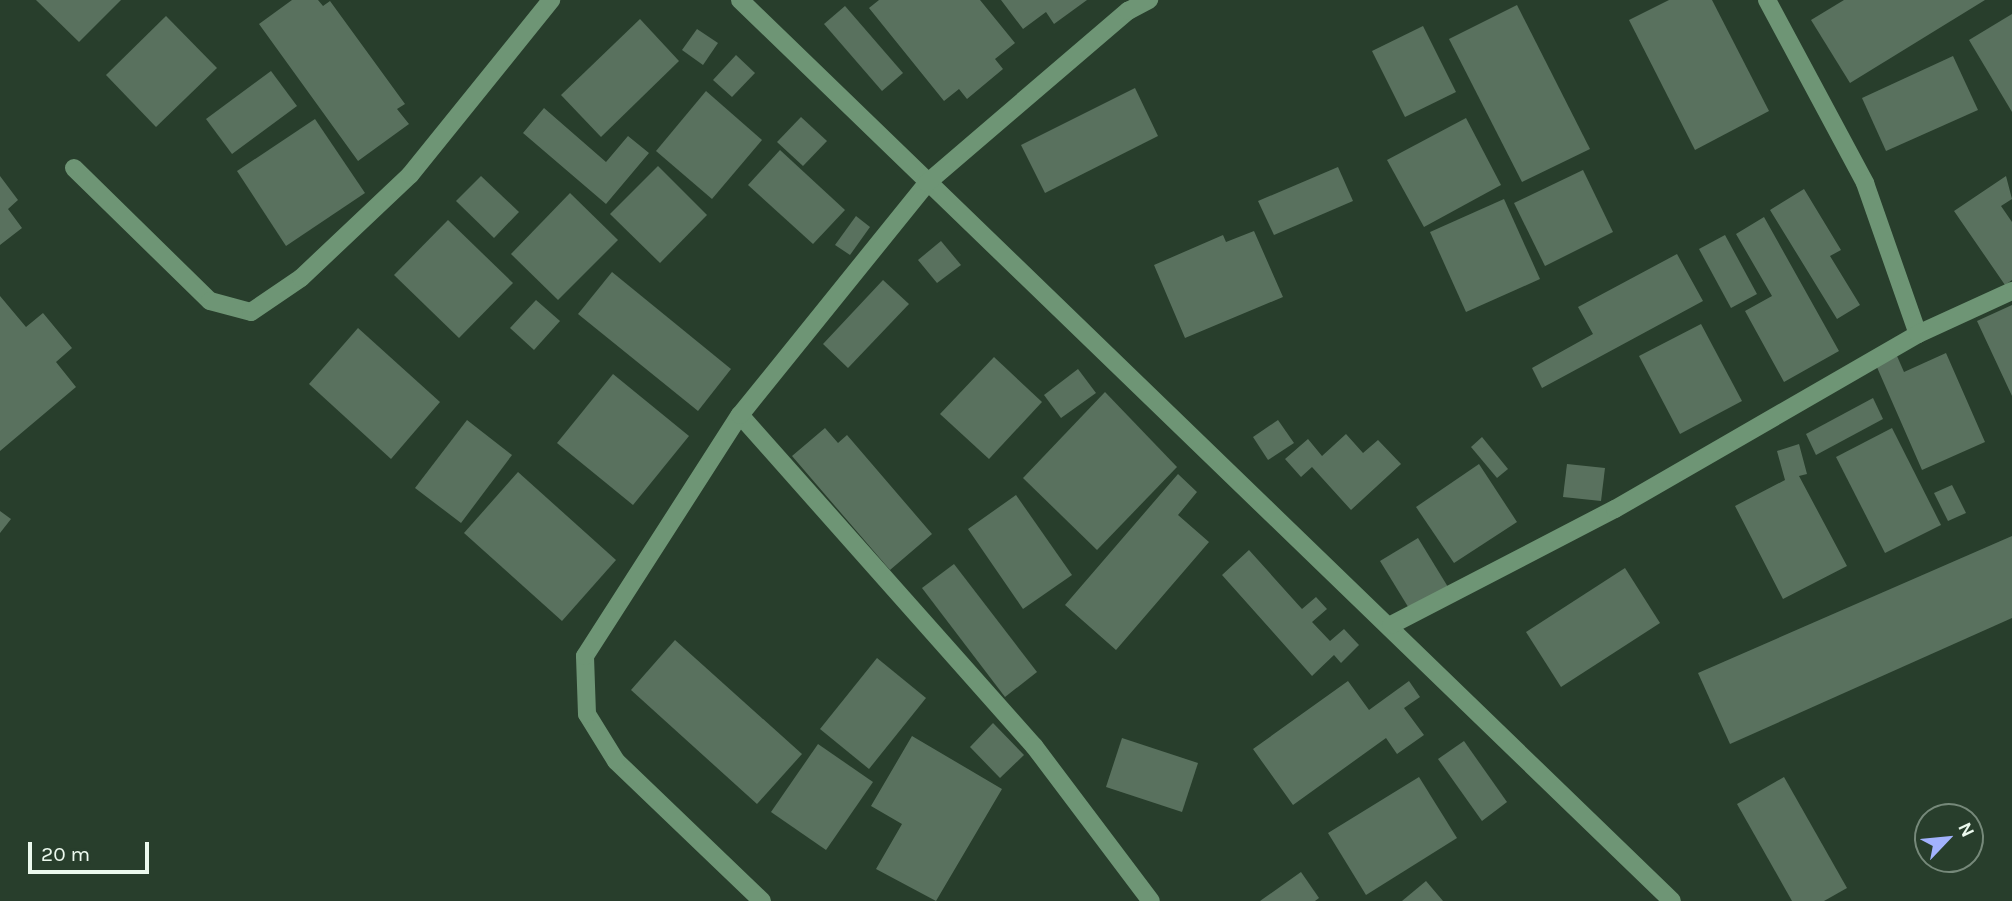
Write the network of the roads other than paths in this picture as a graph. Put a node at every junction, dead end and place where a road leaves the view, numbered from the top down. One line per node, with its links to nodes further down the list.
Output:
1 (551, 0): 5 (street)
2 (740, 0): 6 (street)
3 (1149, 0): 6 (street)
4 (1767, 0): 8 (street)
5 (74, 167)
6 (927, 183): 9 (street); 10 (street)
7 (2012, 291): 8 (street)
8 (1918, 334): 10 (street)
9 (740, 415): 11 (street); 12 (street)
10 (1391, 625): 13 (street)
11 (762, 901)
12 (1151, 901)
13 (1672, 901)

